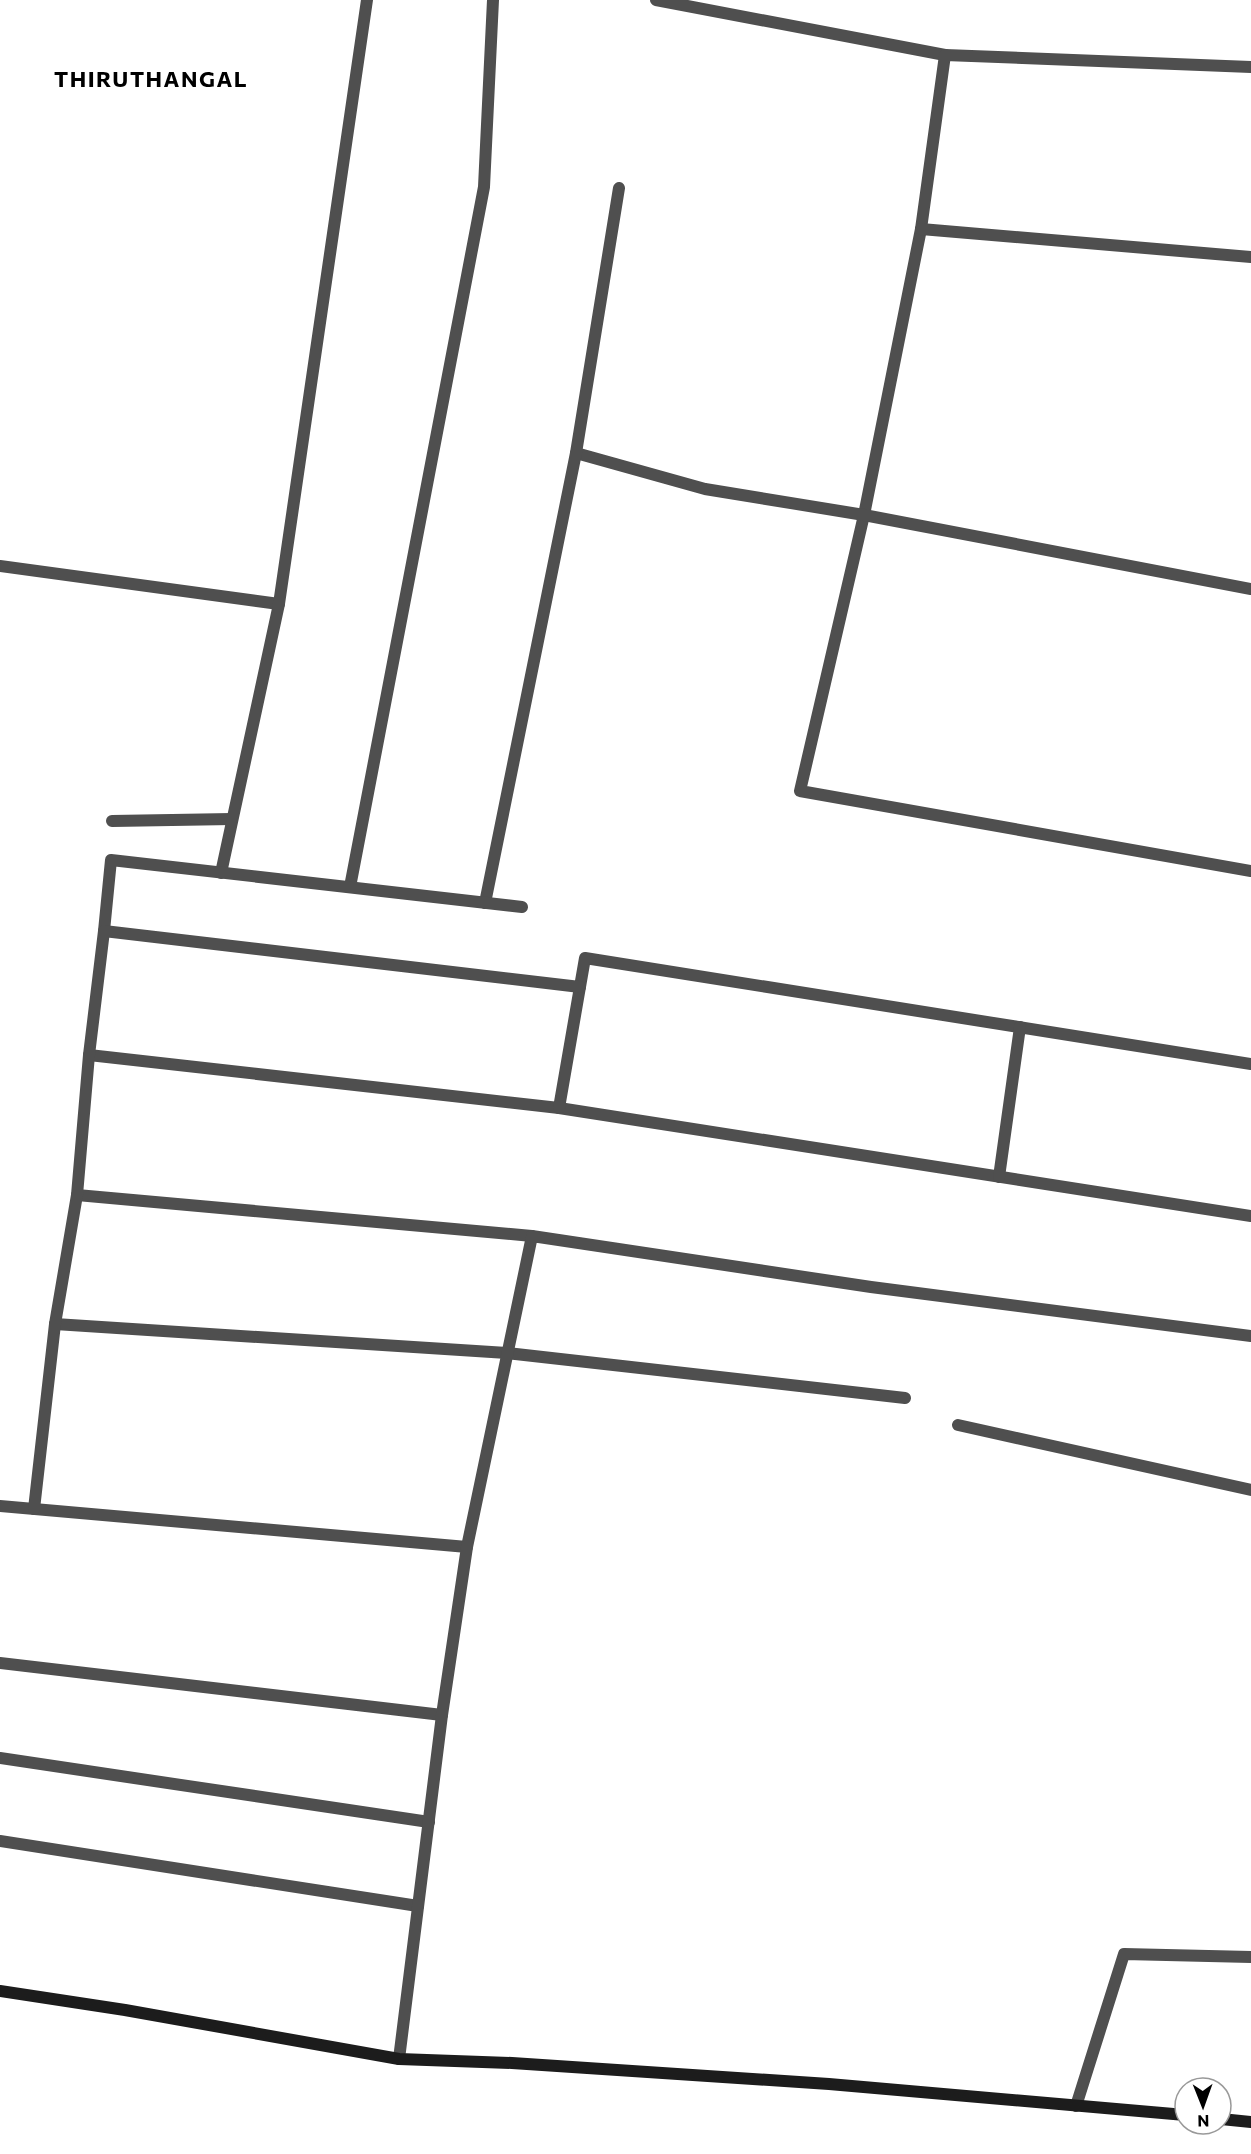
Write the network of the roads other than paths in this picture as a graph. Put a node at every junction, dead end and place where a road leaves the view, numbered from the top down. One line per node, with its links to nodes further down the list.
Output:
1 (367, 0): 13 (street)
2 (494, 0): 18 (street)
3 (656, 0): 4 (street)
4 (945, 55): 5 (street); 7 (street)
5 (1251, 66)
6 (619, 188): 9 (street)
7 (921, 229): 8 (street); 10 (street)
8 (1251, 256)
9 (576, 453): 10 (street); 19 (street)
10 (864, 515): 12 (street); 16 (street)
11 (0, 566): 13 (street)
12 (1251, 589)
13 (279, 604): 14 (street)
14 (232, 819): 15 (street); 17 (street)
15 (112, 821)
16 (1251, 871)
17 (220, 873): 18 (street); 21 (street)
18 (350, 887): 19 (street)
19 (485, 903): 20 (street)
20 (522, 908)
21 (104, 931): 22 (street); 24 (street)
22 (580, 987): 23 (street); 26 (street)
23 (1020, 1027): 25 (street); 27 (street)
24 (89, 1054): 26 (street); 28 (street)
25 (1251, 1064)
26 (559, 1108): 27 (street)
27 (999, 1177): 29 (street)
28 (76, 1195): 30 (street); 31 (street)
29 (1251, 1216)
30 (532, 1236): 32 (street); 33 (street)
31 (55, 1324): 33 (street); 38 (street)
32 (1251, 1336)
33 (507, 1353): 34 (street); 39 (street)
34 (905, 1398)
35 (958, 1425): 36 (street)
36 (1251, 1490)
37 (0, 1506): 38 (street)
38 (34, 1509): 39 (street)
39 (467, 1547): 41 (street)
40 (0, 1663): 41 (street)
41 (442, 1715): 43 (street)
42 (0, 1758): 43 (street)
43 (429, 1822): 45 (street)
44 (0, 1841): 45 (street)
45 (418, 1906): 48 (street)
46 (1251, 1957): 49 (street)
47 (0, 1991): 48 (main road)
48 (399, 2059): 49 (main road)
49 (1076, 2106): 50 (main road)
50 (1173, 2114)
51 (1233, 2120): 52 (main road)
52 (1251, 2122)

